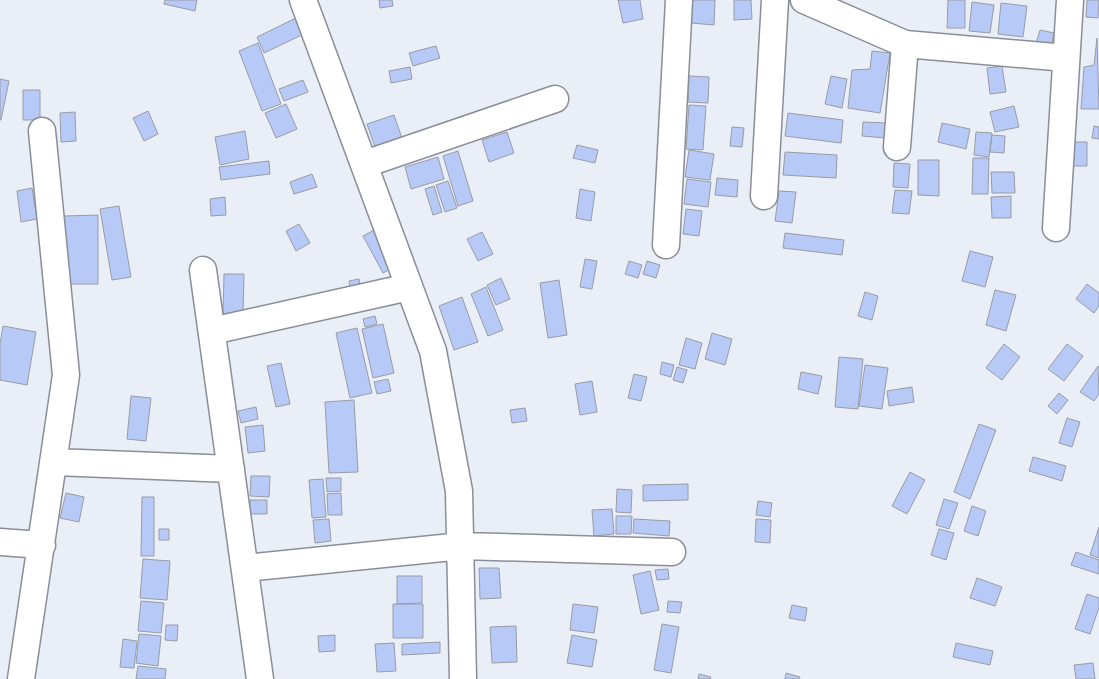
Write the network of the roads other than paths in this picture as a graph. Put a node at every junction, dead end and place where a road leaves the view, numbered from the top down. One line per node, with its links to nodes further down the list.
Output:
1 (303, 0): 11 (street)
2 (679, 0): 14 (street)
3 (775, 0): 12 (street)
4 (1070, 0): 7 (street)
5 (816, 3): 6 (street)
6 (905, 44): 7 (street); 10 (street)
7 (1066, 58): 13 (street)
8 (555, 99): 11 (street)
9 (42, 130): 18 (street)
10 (897, 147)
11 (364, 164): 16 (street)
12 (764, 196)
13 (1056, 228)
14 (666, 245)
15 (203, 270): 17 (street)
16 (409, 287): 17 (street); 22 (street)
17 (212, 331): 19 (street)
18 (55, 462): 19 (street); 21 (street)
19 (231, 469): 24 (street)
20 (0, 542): 21 (street)
21 (42, 545): 25 (street)
22 (462, 546): 23 (street); 24 (street); 27 (street)
23 (672, 552)
24 (245, 568): 26 (street)
25 (22, 679)
26 (260, 679)
27 (463, 679)

